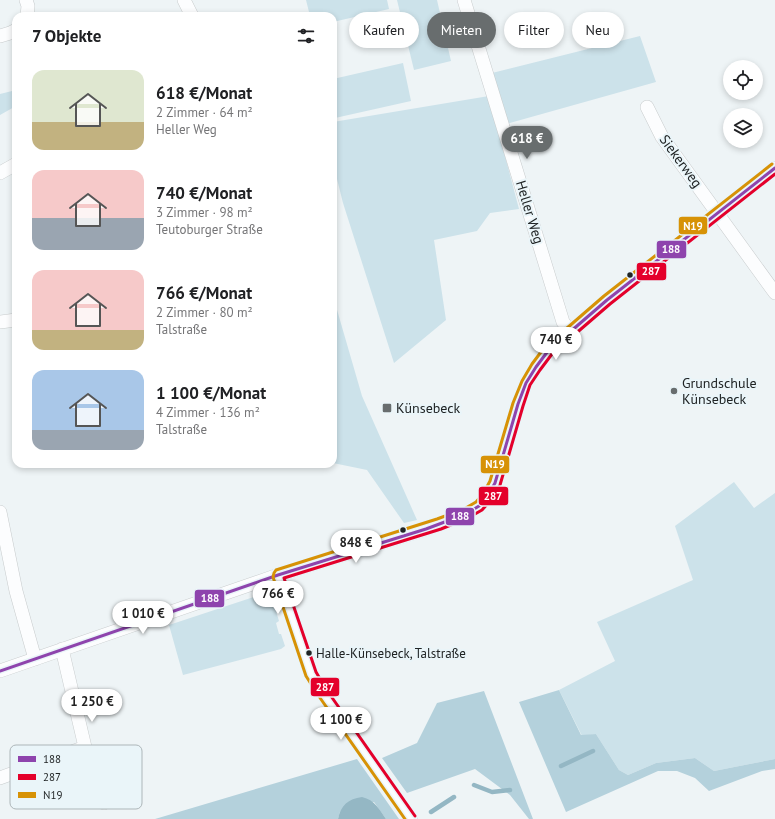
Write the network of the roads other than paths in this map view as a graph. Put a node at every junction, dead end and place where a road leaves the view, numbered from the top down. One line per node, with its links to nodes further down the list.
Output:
1 (26, 0): 4 (street)
2 (184, 0): 5 (street)
3 (464, 0): 16 (street, Heller Weg)
4 (27, 12)
5 (190, 12)
6 (12, 32): 7 (street)
7 (0, 36)
8 (647, 107): 12 (street, Siekerweg)
9 (12, 166): 11 (street)
10 (775, 168): 12 (street)
11 (0, 173)
12 (718, 213): 13 (street, Siekerweg); 16 (street)
13 (775, 293)
14 (12, 320): 15 (street)
15 (0, 322)
16 (570, 331): 18 (street)
17 (0, 512): 20 (street)
18 (278, 575): 19 (street); 25 (street)
19 (62, 649): 20 (street); 22 (street)
20 (35, 659): 21 (street)
21 (0, 671)
22 (85, 745)
23 (10, 774): 24 (street)
24 (0, 778)
25 (411, 819)

